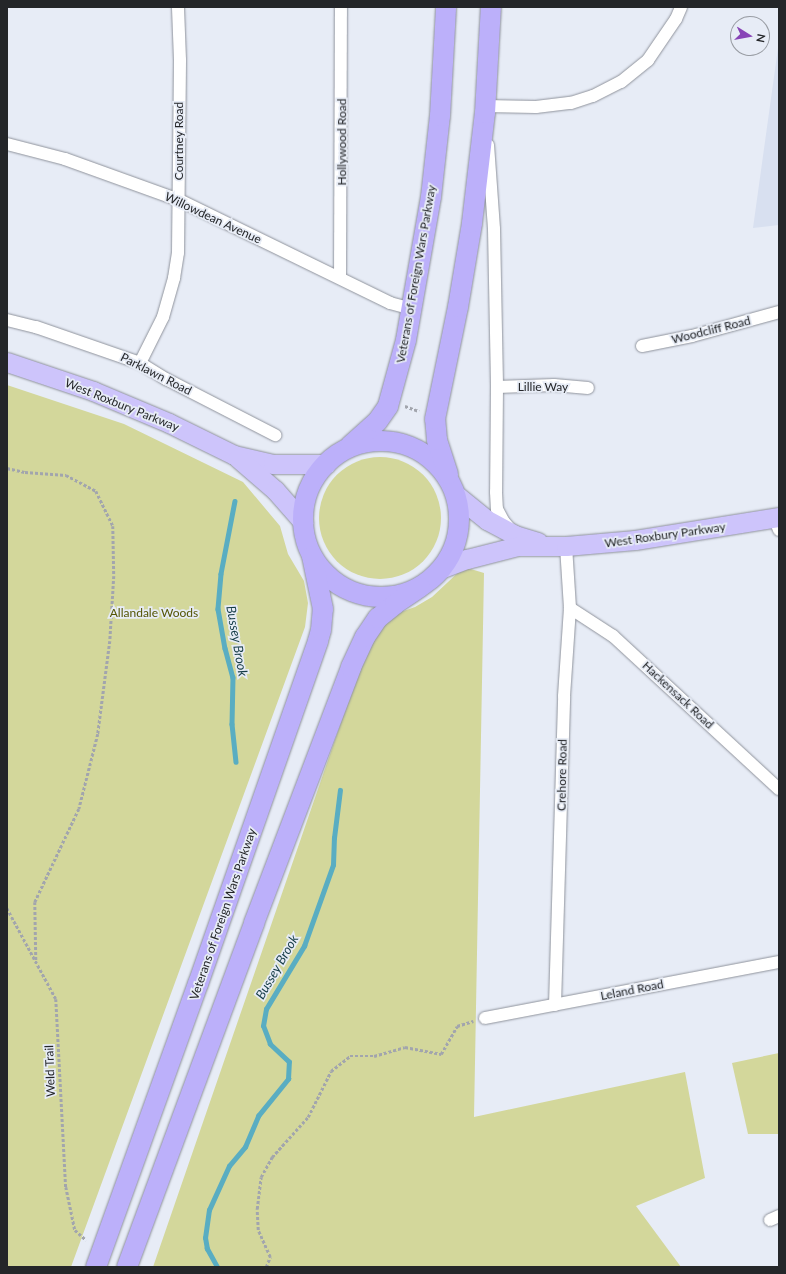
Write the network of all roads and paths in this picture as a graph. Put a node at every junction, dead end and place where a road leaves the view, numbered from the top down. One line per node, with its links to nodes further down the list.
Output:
1 (178, 7): 8 (street, Courtney Road)
2 (341, 7): 9 (street, Hollywood Road)
3 (446, 7): 10 (highway, Veterans of Foreign Wars Parkway)
4 (491, 7): 6 (highway)
5 (681, 7): 6 (street)
6 (485, 106): 16 (street); 25 (highway)
7 (7, 144): 8 (street, Willowdean Avenue)
8 (179, 200): 9 (street, Willowdean Avenue); 15 (street, Courtney Road)
9 (340, 277): 10 (street, Willowdean Avenue)
10 (412, 309): 21 (highway, Veterans of Foreign Wars Parkway)
11 (779, 312): 13 (street, Woodcliff Road)
12 (7, 320): 15 (street, Parklawn Road)
13 (642, 346)
14 (7, 362): 22 (main road, West Roxbury Parkway)
15 (140, 363): 20 (street, Parklawn Road)
16 (497, 388): 17 (street, Lillie Way); 28 (street)
17 (588, 388)
18 (400, 405): 19 (path)
19 (426, 413)
20 (276, 435)
21 (346, 449): 23 (highway); 25 (highway)
22 (234, 455): 23 (main road, West Roxbury Parkway); 26 (main road, West Roxbury Parkway)
23 (326, 464): 26 (highway)
24 (7, 468): 36 (path)
25 (453, 489): 28 (main road, West Roxbury Parkway); 31 (highway)
26 (303, 522): 30 (highway)
27 (777, 522): 29 (main road, West Roxbury Parkway)
28 (515, 535): 29 (main road, West Roxbury Parkway)
29 (558, 546): 31 (main road, West Roxbury Parkway); 33 (street, Crehore Road)
30 (312, 556): 32 (highway); 41 (highway, Veterans of Foreign Wars Parkway)
31 (443, 568): 32 (highway)
32 (420, 587): 42 (highway)
33 (570, 608): 34 (street, Hackensack Road); 38 (street, Crehore Road)
34 (779, 790)
35 (7, 908): 36 (path, Weld Trail)
36 (36, 961): 40 (path, Weld Trail)
37 (779, 962): 38 (street, Leland Road)
38 (555, 1005): 39 (street, Leland Road)
39 (485, 1018): 43 (path)
40 (86, 1240)
41 (96, 1267)
42 (127, 1267)
43 (266, 1267)

